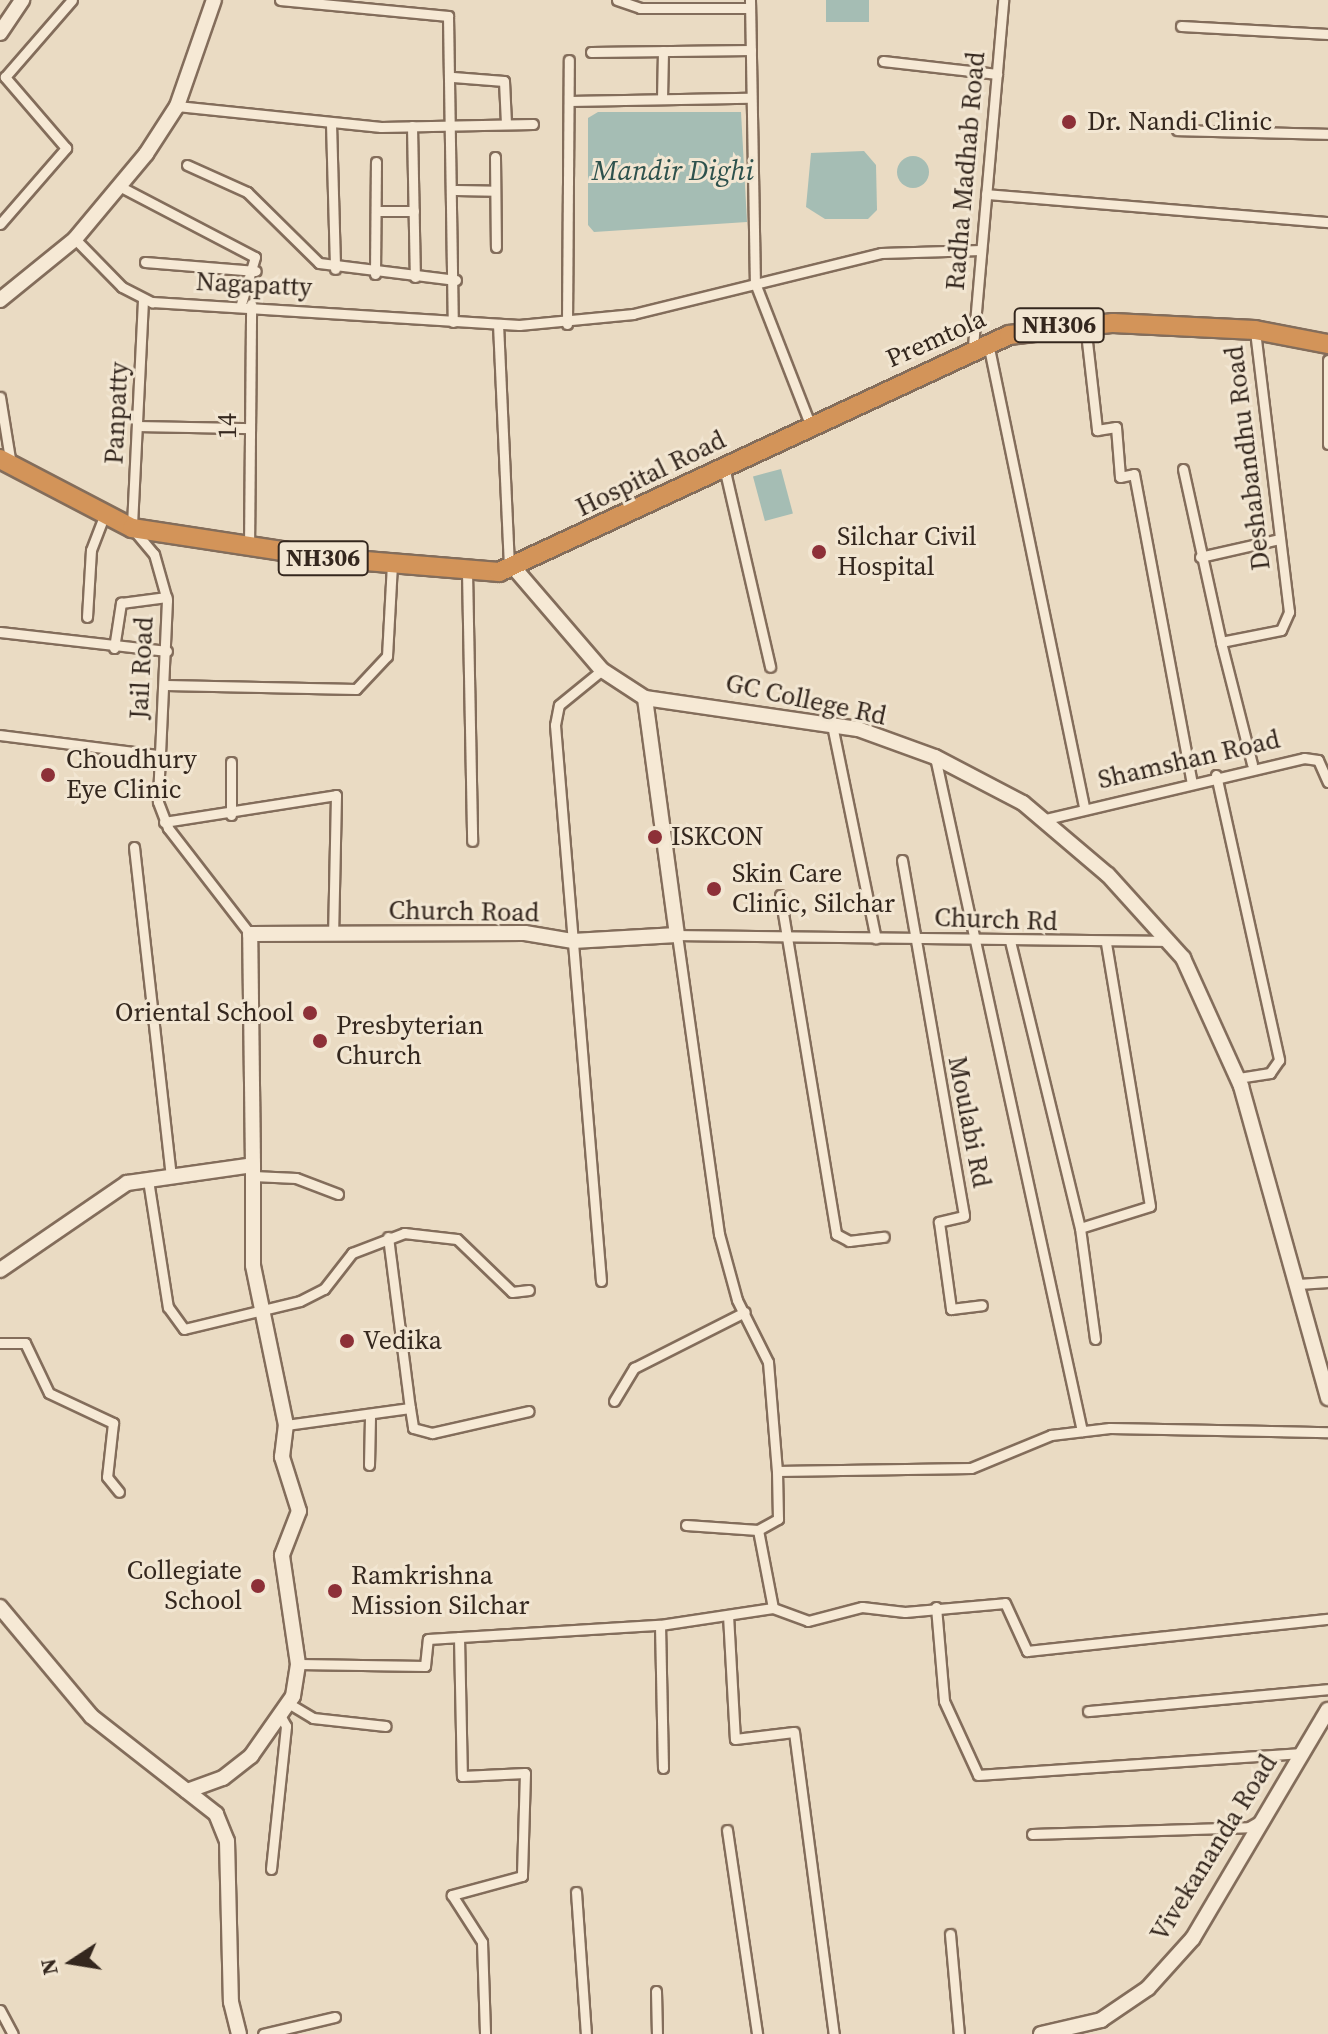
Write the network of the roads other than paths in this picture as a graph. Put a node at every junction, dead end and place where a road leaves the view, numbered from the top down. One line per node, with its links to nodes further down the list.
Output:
1 (22, 0): 9 (main road)
2 (72, 0): 39 (street)
3 (214, 0): 21 (main road)
4 (280, 0): 17 (street)
5 (617, 0): 7 (street)
6 (1003, 0): 16 (street, Radha Madhab Road)
7 (750, 4): 11 (street)
8 (1181, 26): 10 (street)
9 (2, 27)
10 (1328, 34)
11 (751, 50): 12 (street); 18 (street)
12 (663, 51): 13 (street); 19 (street)
13 (591, 52)
14 (569, 60): 20 (street)
15 (883, 61): 16 (street)
16 (997, 74): 35 (street, Radha Madhab Road)
17 (453, 77): 23 (street); 24 (street)
18 (749, 98): 19 (street); 49 (street)
19 (662, 99): 20 (street)
20 (569, 101): 56 (street)
21 (177, 106): 22 (street); 32 (main road)
22 (331, 123): 26 (street); 44 (street)
23 (454, 123): 24 (street); 26 (street); 33 (street)
24 (506, 123): 25 (street)
25 (533, 124)
26 (412, 126): 37 (street)
27 (1177, 130): 28 (street)
28 (1328, 134)
29 (495, 157): 34 (street)
30 (376, 162): 36 (street)
31 (187, 165): 44 (street)
32 (121, 187): 40 (main road); 45 (street)
33 (456, 190): 34 (street); 48 (street)
34 (495, 191): 41 (street)
35 (986, 194): 38 (street); 42 (street, Radha Madhab Road)
36 (376, 211): 37 (street); 46 (street)
37 (414, 211): 47 (street)
38 (1328, 222)
39 (0, 224)
40 (75, 239): 50 (main road); 51 (street)
41 (496, 247)
42 (981, 250): 49 (street, Nagapatty); 58 (street, Radha Madhab Road)
43 (145, 262): 45 (street)
44 (335, 269): 46 (street)
45 (256, 271): 52 (street)
46 (375, 274): 47 (street)
47 (415, 277): 48 (street)
48 (456, 280): 53 (street)
49 (755, 283): 56 (street, Nagapatty); 63 (street)
50 (0, 300)
51 (143, 300): 52 (street, Nagapatty); 62 (street, Panpatty)
52 (246, 304): 53 (street, Nagapatty); 64 (street, 14)
53 (453, 322): 55 (street, Nagapatty)
54 (1085, 323): 57 (highway, Premtola / NH306); 58 (highway, Premtola / NH306); 95 (street)
55 (498, 324): 56 (street, Nagapatty); 75 (street)
56 (567, 324)
57 (1255, 330): 59 (highway, Premtola / NH306); 71 (street, Deshabandhu Road)
58 (980, 344): 63 (highway, Premtola / NH306); 96 (street, Radha Madhab Road)
59 (1328, 344)
60 (1328, 360): 65 (street)
61 (0, 397): 66 (street)
62 (141, 426): 64 (street); 70 (street, Panpatty)
63 (811, 427): 67 (highway, Hospital Road / NH306)
64 (250, 428): 72 (street, 14)
65 (1328, 444)
66 (6, 463): 69 (highway, NH306)
67 (724, 467): 75 (highway, Hospital Road / NH306); 83 (street)
68 (1183, 469): 73 (street)
69 (103, 518): 70 (highway, NH306); 78 (street)
70 (132, 528): 72 (highway, NH306); 77 (street, Jail Road)
71 (1280, 539): 73 (street); 80 (street, Deshabandhu Road)
72 (249, 549): 74 (highway, NH306)
73 (1200, 557): 80 (street)
74 (392, 565): 76 (highway, NH306); 85 (street)
75 (512, 570): 76 (highway, NH306); 84 (main road, GC College Rd)
76 (467, 571): 100 (street)
77 (167, 597): 81 (street); 82 (street, Jail Road)
78 (87, 617)
79 (0, 632): 81 (street)
80 (1221, 642): 92 (street)
81 (114, 648): 82 (street)
82 (167, 651): 85 (street, Jail Road)
83 (770, 667)
84 (602, 670): 86 (main road, GC College Rd); 111 (street)
85 (166, 685): 89 (street, Jail Road)
86 (645, 698): 87 (main road, GC College Rd); 106 (main road)
87 (832, 725): 90 (main road, GC College Rd); 108 (street)
88 (0, 735): 89 (street)
89 (159, 755): 99 (street, Jail Road)
90 (935, 757): 98 (main road, GC College Rd); 110 (street)
91 (231, 762): 97 (street)
92 (1252, 764): 93 (street, Shamshan Road); 94 (street, Shamshan Road)
93 (1216, 775): 95 (street, Shamshan Road); 115 (street)
94 (1328, 782)
95 (1192, 783): 96 (street, Shamshan Road)
96 (1084, 806): 98 (street, Shamshan Road)
97 (231, 815): 99 (street); 105 (street)
98 (1046, 819): 113 (main road, GC College Rd)
99 (164, 822): 104 (street)
100 (472, 841)
101 (134, 847): 117 (street)
102 (902, 860): 109 (street)
103 (780, 895): 107 (street)
104 (250, 934): 105 (main road, Church Road); 116 (main road)
105 (333, 934): 111 (main road, Church Road)
106 (677, 935): 107 (street, Church Rd); 111 (main road, Church Road); 130 (street)
107 (787, 936): 108 (street, Church Rd); 122 (street)
108 (876, 939): 109 (street, Church Rd)
109 (914, 940): 110 (street, Church Rd); 128 (street, Moulabi Rd)
110 (977, 940): 112 (street, Church Rd); 139 (street)
111 (573, 941): 124 (street)
112 (1010, 941): 114 (street, Church Rd); 120 (street)
113 (1170, 941): 114 (street, Church Rd); 115 (main road, GC College Rd)
114 (1106, 944): 120 (street)
115 (1237, 1078): 126 (main road, GC College Rd)
116 (253, 1171): 117 (main road); 119 (street); 129 (main road)
117 (171, 1177): 118 (main road)
118 (148, 1180): 123 (main road); 129 (street)
119 (338, 1194)
120 (1080, 1228): 131 (street)
121 (388, 1237): 127 (street); 129 (street); 135 (street)
122 (884, 1237)
123 (0, 1270)
124 (601, 1281)
125 (1328, 1282): 126 (street)
126 (1299, 1284): 133 (main road, GC College Rd)
127 (529, 1290)
128 (982, 1305)
129 (261, 1312): 138 (main road)
130 (745, 1312): 134 (street); 142 (street)
131 (1095, 1339)
132 (0, 1343): 143 (street)
133 (1328, 1398)
134 (614, 1401)
135 (410, 1408): 136 (street); 137 (street)
136 (529, 1411)
137 (370, 1416): 138 (street); 141 (street)
138 (286, 1425): 153 (main road)
139 (1082, 1431): 140 (street); 142 (street)
140 (1328, 1432)
141 (369, 1465)
142 (777, 1471): 145 (street)
143 (119, 1492)
144 (686, 1525): 145 (street)
145 (758, 1530): 148 (street)
146 (0, 1607): 161 (main road)
147 (936, 1607): 148 (street); 150 (street); 159 (street)
148 (773, 1608): 149 (street)
149 (728, 1615): 151 (street); 178 (street)
150 (1328, 1619)
151 (660, 1625): 152 (street); 160 (street)
152 (459, 1637): 153 (street); 174 (street)
153 (298, 1664): 155 (main road)
154 (1328, 1689): 157 (street)
155 (284, 1709): 158 (street); 161 (main road); 165 (street)
156 (1328, 1710): 159 (main road, Vivekananda Road)
157 (1088, 1711)
158 (386, 1726)
159 (1301, 1753): 162 (main road, Vivekananda Road)
160 (663, 1768)
161 (187, 1791): 172 (main road)
162 (1264, 1819): 164 (street); 180 (main road, Vivekananda Road)
163 (727, 1830): 177 (street)
164 (1032, 1834)
165 (271, 1869)
166 (576, 1892): 175 (street)
167 (950, 1934): 179 (street)
168 (656, 1991): 176 (street)
169 (0, 2010): 171 (street)
170 (335, 2017): 173 (street)
171 (13, 2034)
172 (239, 2034)
173 (263, 2034)
174 (485, 2034)
175 (586, 2034)
176 (657, 2034)
177 (757, 2034)
178 (834, 2034)
179 (959, 2034)
180 (1041, 2034)

